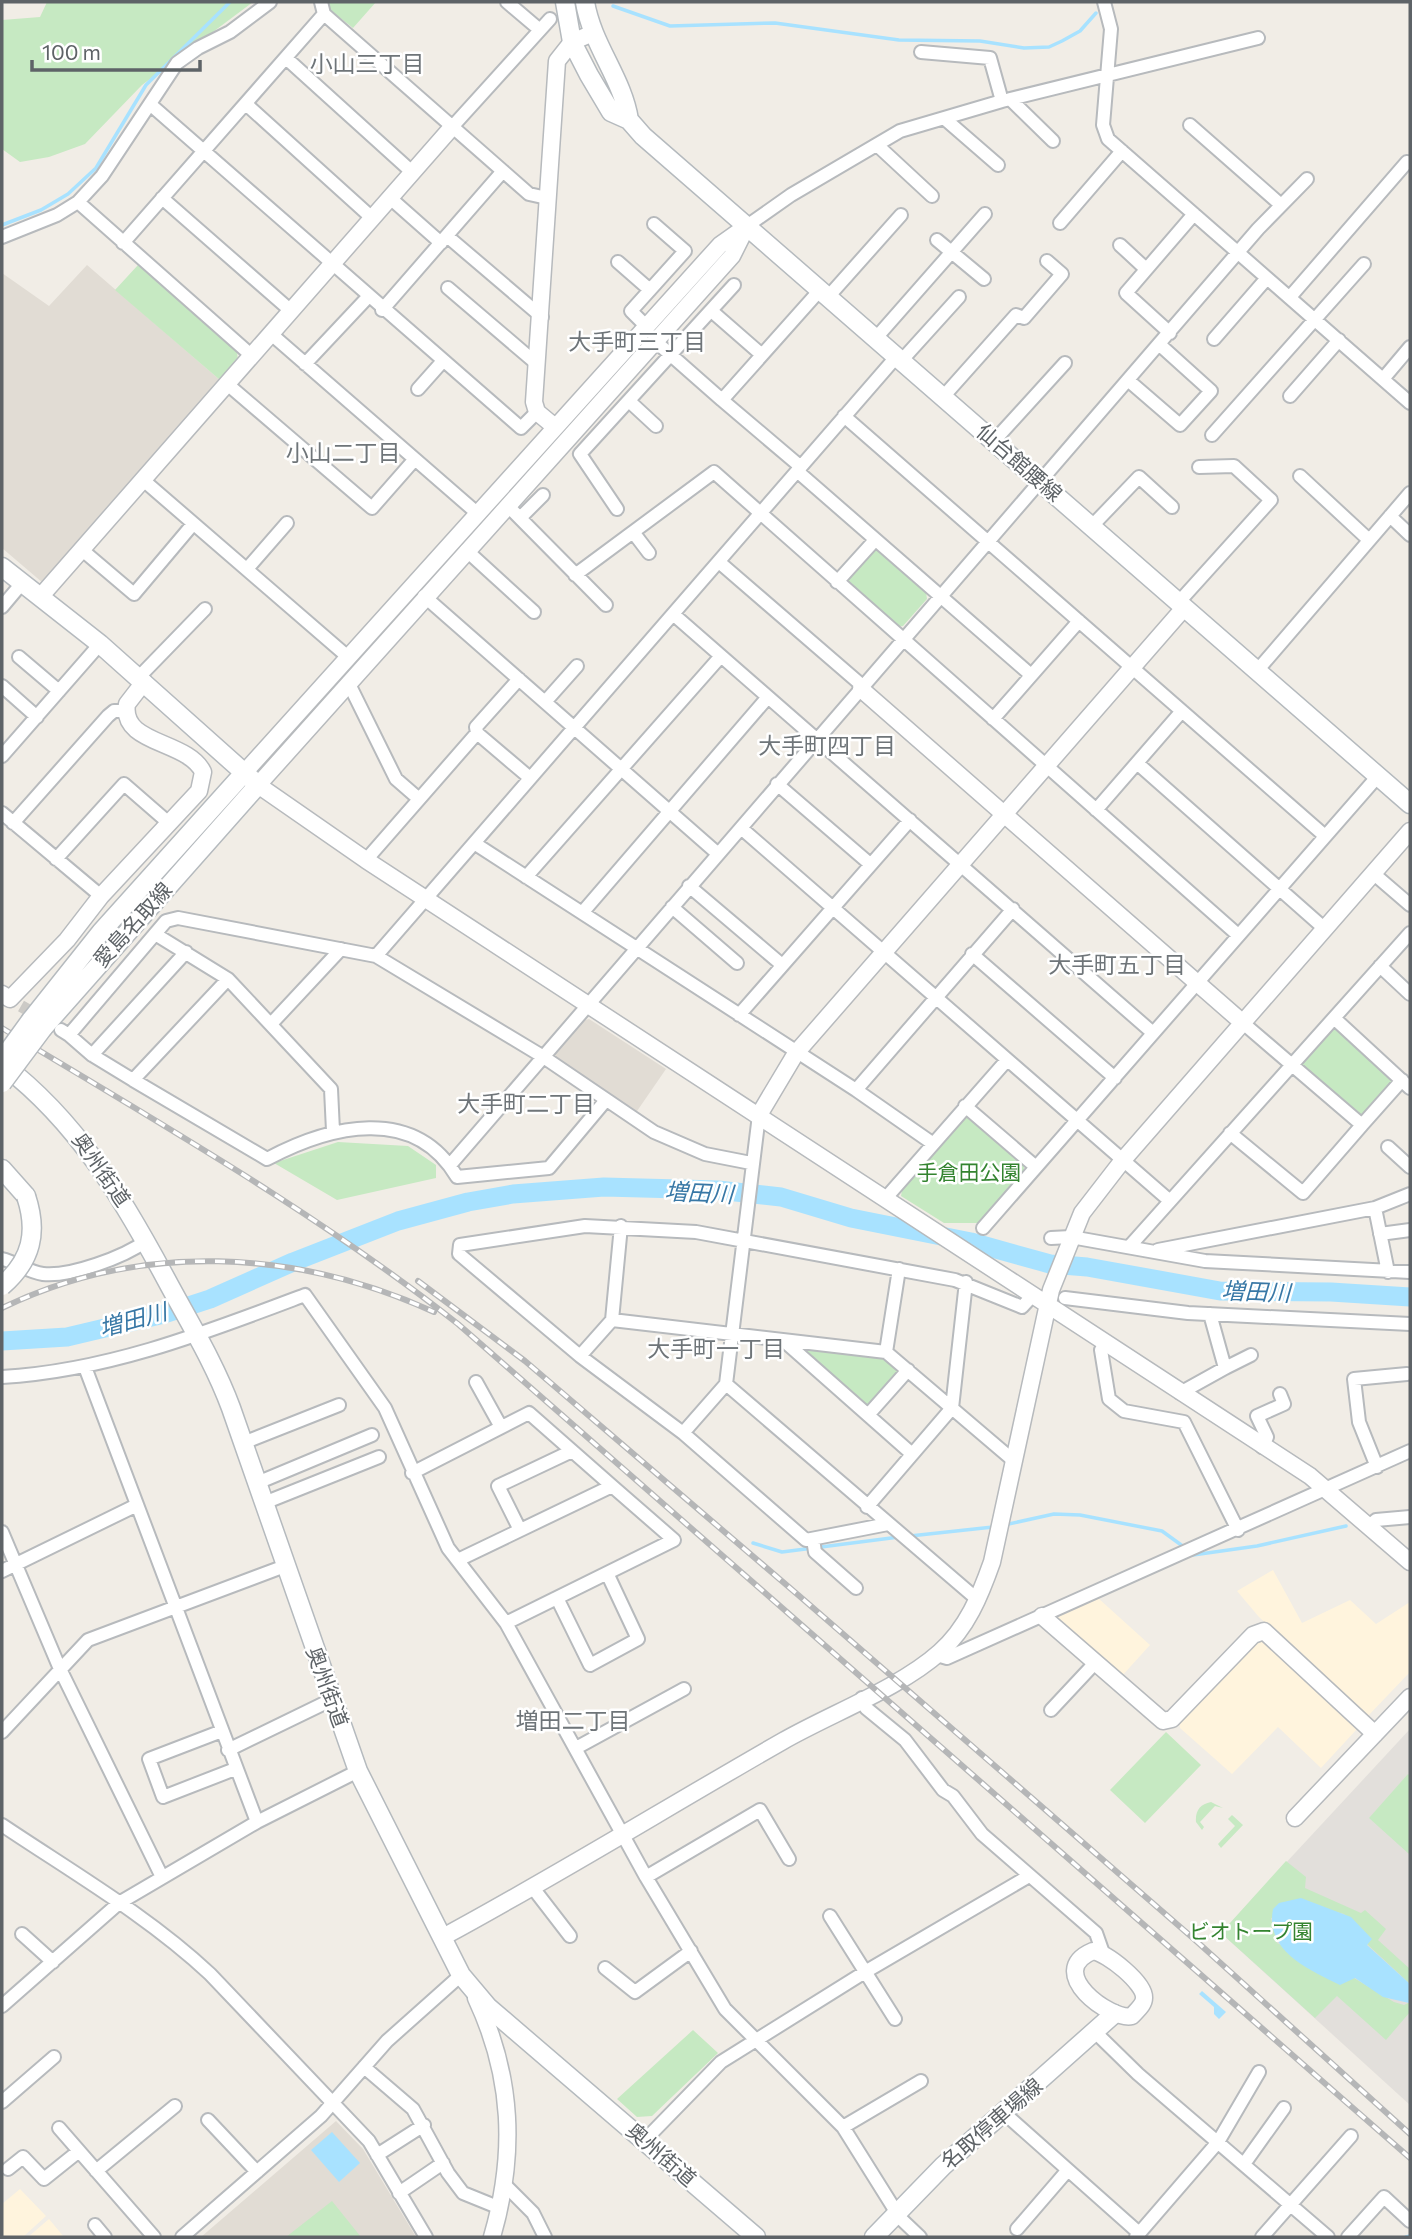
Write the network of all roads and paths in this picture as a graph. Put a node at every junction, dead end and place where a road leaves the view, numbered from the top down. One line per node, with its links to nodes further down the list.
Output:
1 (270, 2): 17 (street)
2 (507, 2): 8 (street)
3 (565, 2): 11 (main road, 仙台館腰線)
4 (585, 2): 9 (main road, 仙台館腰線)
5 (1104, 2): 14 (street)
6 (322, 8): 13 (street); 21 (street)
7 (550, 19): 8 (street)
8 (540, 30): 21 (street)
9 (593, 33): 11 (street); 19 (main road, 仙台館腰線)
10 (1258, 38): 14 (street)
11 (572, 42): 19 (main road, 仙台館腰線); 34 (street)
12 (921, 52): 15 (street)
13 (286, 58): 16 (street); 29 (street)
14 (1108, 77): 15 (street); 25 (street)
15 (1006, 100): 18 (street); 22 (street)
16 (246, 104): 24 (street); 40 (street)
17 (151, 105): 24 (street); 35 (street)
18 (944, 119): 23 (street); 27 (street)
19 (629, 120): 43 (main road, 仙台館腰線)
20 (1190, 125): 36 (street)
21 (453, 126): 28 (street); 29 (street)
22 (1053, 141)
23 (877, 145): 31 (street); 43 (street)
24 (204, 150): 33 (street); 53 (street)
25 (1122, 151): 38 (street); 41 (street)
26 (1407, 162): 64 (street)
27 (998, 165)
28 (503, 171): 34 (street); 45 (street)
29 (412, 172): 32 (street)
30 (1307, 179): 36 (street)
31 (932, 196)
32 (389, 197): 40 (street); 45 (street)
33 (162, 198): 47 (street); 65 (street)
34 (547, 198): 68 (street)
35 (78, 202): 44 (street); 47 (street)
36 (1281, 205): 50 (street)
37 (985, 214): 49 (street)
38 (1194, 214): 50 (street); 55 (street)
39 (901, 215): 61 (street)
40 (371, 217): 53 (street)
41 (1060, 223)
42 (654, 224): 60 (street)
43 (747, 226): 61 (main road, 仙台館腰線); 70 (street); 76 (street)
44 (2, 237)
45 (444, 239): 66 (street); 68 (street)
46 (937, 240): 49 (street)
47 (123, 243): 79 (street)
48 (1121, 245): 55 (street)
49 (951, 252): 57 (street); 73 (street)
50 (1238, 253): 56 (street); 72 (street)
51 (1047, 261): 92 (street)
52 (618, 262): 60 (street)
53 (331, 264): 62 (street); 65 (street)
54 (1364, 264): 69 (street)
55 (1146, 269): 72 (street)
56 (1267, 278): 64 (street); 74 (street)
57 (984, 279)
58 (734, 285): 80 (street)
59 (448, 288): 86 (street)
60 (650, 290): 70 (street)
61 (824, 293): 73 (main road, 仙台館腰線); 81 (street)
62 (368, 296): 66 (street); 85 (street)
63 (959, 297): 82 (street)
64 (1290, 297): 69 (street)
65 (290, 310): 71 (street)
66 (382, 310): 83 (street)
67 (715, 314): 81 (street)
68 (542, 317): 86 (street)
69 (1315, 319): 75 (street); 100 (street)
70 (646, 326): 99 (street)
71 (270, 333): 79 (street); 85 (street)
72 (1170, 333): 77 (street)
73 (876, 338): 82 (main road, 仙台館腰線)
74 (1214, 339)
75 (1339, 340): 87 (street); 91 (street)
76 (655, 341): 80 (street); 110 (street)
77 (1160, 345): 88 (street); 88 (street)
78 (1410, 347): 87 (street)
79 (251, 355): 89 (street)
80 (670, 355): 93 (street); 94 (street)
81 (762, 355): 93 (street)
82 (899, 358): 92 (main road, 仙台館腰線); 97 (street)
83 (442, 362): 90 (street); 96 (street)
84 (1065, 363): 101 (street)
85 (305, 364): 102 (street)
86 (537, 364): 96 (street)
87 (1383, 379): 95 (street)
88 (1129, 381): 107 (street)
89 (226, 383): 102 (street); 106 (street)
90 (418, 389)
91 (1290, 396)
92 (943, 397): 101 (main road, 仙台館腰線)
93 (722, 400): 104 (street)
94 (629, 401): 98 (street); 112 (street)
95 (1410, 403)
96 (537, 412): 99 (street)
97 (845, 416): 104 (street); 124 (street)
98 (656, 426)
99 (555, 427): 113 (street)
100 (1212, 435)
101 (994, 441): 107 (main road, 仙台館腰線)
102 (415, 459): 113 (street)
103 (1199, 467): 138 (street)
104 (799, 469): 114 (street); 122 (street)
105 (1300, 476): 123 (street)
106 (142, 479): 118 (street); 125 (street)
107 (1040, 481): 119 (main road, 仙台館腰線); 124 (street)
108 (1410, 493): 115 (street)
109 (543, 495): 116 (street)
110 (507, 505): 116 (street); 126 (street)
111 (1171, 507): 119 (street)
112 (617, 509)
113 (477, 513): 148 (street)
114 (760, 514): 120 (street); 128 (street); 133 (street)
115 (1390, 516): 121 (street); 123 (street)
116 (520, 518): 131 (street)
117 (287, 523): 130 (street)
118 (194, 524): 125 (street); 130 (street)
119 (1091, 527): 138 (main road, 仙台館腰線)
120 (633, 532): 127 (street); 131 (street)
121 (1410, 535)
122 (875, 540): 133 (street); 136 (street)
123 (1369, 540): 151 (street)
124 (988, 542): 136 (street); 143 (street)
125 (81, 549): 134 (street)
126 (466, 550): 135 (street); 141 (street)
127 (649, 553)
128 (719, 562): 142 (street); 157 (street)
129 (2, 567): 132 (main road)
130 (247, 569): 148 (street)
131 (575, 575): 137 (street)
132 (23, 582): 134 (main road); 139 (street)
133 (837, 582): 144 (street)
134 (41, 596): 145 (main road)
135 (424, 596): 153 (street); 155 (street)
136 (940, 597): 144 (street); 152 (street)
137 (606, 606)
138 (1181, 606): 150 (street); 151 (main road, 仙台館腰線)
139 (2, 607)
140 (205, 609): 154 (street)
141 (534, 612)
142 (673, 614): 146 (street); 165 (street)
143 (1079, 621): 150 (street); 152 (street)
144 (903, 640): 157 (street); 164 (street)
145 (100, 644): 154 (main road); 158 (street)
146 (721, 656): 159 (street); 171 (street)
147 (19, 657): 158 (street)
148 (348, 657): 174 (street)
149 (577, 666): 160 (street)
150 (1132, 668): 162 (street); 170 (street)
151 (1256, 672): 172 (main road, 仙台館腰線)
152 (1031, 675): 164 (street)
153 (519, 679): 160 (street); 166 (street)
154 (141, 680): 161 (street); 174 (main road)
155 (348, 682): 174 (street); 176 (street)
156 (2, 686): 163 (street)
157 (861, 689): 167 (street); 181 (street)
158 (59, 691): 163 (street)
159 (768, 697): 167 (street); 178 (street)
160 (545, 702): 165 (street)
161 (125, 711): 183 (street); 184 (street)
162 (1182, 711): 169 (street); 187 (street)
163 (37, 716): 168 (street)
164 (993, 719): 170 (street)
165 (573, 727): 171 (street); 173 (street)
166 (477, 733): 173 (street); 176 (street)
167 (816, 740): 175 (street); 182 (street)
168 (2, 756)
169 (1137, 763): 179 (street); 197 (street)
170 (1047, 766): 179 (street); 181 (street)
171 (621, 769): 178 (street); 195 (street)
172 (1378, 776): 177 (main road, 仙台館腰線); 187 (street)
173 (530, 778): 188 (street)
174 (251, 779): 191 (street); 224 (main road, 愛島名取線)
175 (777, 784): 185 (street); 193 (street)
176 (419, 799): 191 (street)
177 (1410, 804)
178 (668, 810): 189 (street); 204 (street)
179 (1096, 810): 208 (street)
180 (2, 813): 183 (street)
181 (1005, 813): 192 (street); 219 (street)
182 (910, 820): 192 (street); 193 (street)
183 (13, 823): 190 (street)
184 (170, 824): 190 (street); 198 (street)
185 (741, 828): 189 (street); 202 (street)
186 (1410, 831): 194 (street)
187 (1325, 836): 197 (street)
188 (474, 843): 195 (street); 199 (street)
189 (718, 853): 196 (street)
190 (57, 859): 198 (street)
191 (366, 860): 199 (street)
192 (960, 863): 203 (street); 211 (street)
193 (870, 864): 202 (street)
194 (1374, 874): 200 (street); 205 (street)
195 (526, 877): 204 (street)
196 (689, 886): 201 (street); 216 (street)
197 (1279, 888): 205 (street); 208 (street)
198 (101, 896): 224 (street)
199 (427, 899): 214 (street); 222 (street)
200 (1410, 905)
201 (672, 907): 209 (street); 215 (street)
202 (832, 907): 211 (street); 216 (street)
203 (1013, 909): 213 (street); 228 (street)
204 (582, 913): 209 (street)
205 (1325, 929): 226 (street)
206 (1410, 933): 217 (street)
207 (155, 934): 210 (street); 212 (street); 224 (street)
208 (1238, 935): 219 (street)
209 (636, 948): 222 (street); 223 (street)
210 (341, 949): 214 (street); 227 (street)
211 (884, 951): 221 (street); 229 (street)
212 (186, 952): 218 (street); 230 (street)
213 (972, 954): 221 (street); 235 (street)
214 (376, 956): 231 (street)
215 (737, 963)
216 (781, 964): 223 (street)
217 (1380, 966): 220 (street); 225 (street)
218 (228, 979): 227 (street); 236 (street)
219 (1196, 982): 226 (street); 228 (street)
220 (1410, 994)
221 (934, 996): 232 (street); 239 (street)
222 (587, 1004): 231 (street); 242 (street)
223 (739, 1015): 229 (street)
224 (34, 1016): 230 (street); 233 (main road, 愛島名取線, bridge); 237 (main road, 愛島名取線, bridge)
225 (1334, 1018): 234 (street); 238 (street)
226 (1244, 1023): 234 (street); 249 (street)
227 (271, 1024): 245 (street)
228 (1153, 1033): 235 (street)
229 (796, 1053): 239 (street); 242 (street)
230 (92, 1055): 236 (street)
231 (542, 1056): 240 (street); 251 (street)
232 (1007, 1060): 241 (street); 243 (street)
233 (2, 1061): 265 (main road, 奥州街道)
234 (1291, 1064): 244 (street); 246 (street)
235 (1115, 1078): 243 (street)
236 (133, 1080): 245 (street)
237 (2, 1083)
238 (1406, 1084): 244 (street)
239 (856, 1090): 247 (street)
240 (606, 1100): 250 (street); 251 (street)
241 (965, 1106): 247 (street); 252 (street)
242 (759, 1115): 250 (street); 256 (street)
243 (1077, 1121): 249 (street); 252 (street)
244 (1362, 1125): 246 (street)
245 (333, 1131): 251 (street)
246 (1230, 1133): 257 (street)
247 (932, 1143): 256 (street)
248 (1388, 1147): 253 (street)
249 (1123, 1160): 257 (street); 266 (street)
250 (751, 1163): 264 (street)
251 (450, 1165)
252 (1036, 1167): 260 (street)
253 (1410, 1167)
254 (2, 1169): 274 (main road, bridge)
255 (1410, 1195): 258 (street)
256 (885, 1199): 275 (street)
257 (1170, 1201): 267 (street)
258 (1375, 1208): 262 (street); 268 (street)
259 (621, 1226): 264 (street); 279 (street); 287 (street)
260 (983, 1228)
261 (1410, 1230): 262 (street)
262 (1380, 1234): 271 (street)
263 (1051, 1238): 266 (street)
264 (744, 1239): 270 (street); 282 (street)
265 (146, 1241): 269 (street); 281 (main road, 奥州街道)
266 (1069, 1241): 267 (street); 275 (street)
267 (1129, 1247): 268 (street)
268 (1153, 1251): 271 (street)
269 (2, 1259)
270 (899, 1269): 273 (street); 285 (street)
271 (1388, 1272): 272 (street)
272 (1410, 1272)
273 (966, 1282): 275 (street); 298 (street)
274 (2, 1286)
275 (1044, 1295): 276 (street); 278 (street); 309 (street)
276 (1086, 1300): 277 (street); 278 (street)
277 (1210, 1314): 280 (street); 289 (street)
278 (1065, 1318): 284 (street)
279 (612, 1320): 282 (street); 287 (street)
280 (1410, 1324)
281 (197, 1333): 288 (street); 303 (main road, 奥州街道); 311 (street)
282 (732, 1334): 283 (street); 294 (street)
283 (782, 1340): 285 (street); 299 (street)
284 (1105, 1344): 295 (street); 322 (street)
285 (886, 1352): 290 (street)
286 (1251, 1355): 289 (street)
287 (580, 1356): 301 (street)
288 (85, 1367): 292 (street); 316 (street)
289 (1225, 1368): 295 (street)
290 (908, 1370): 298 (street); 299 (street)
291 (1407, 1374): 310 (street)
292 (2, 1377)
293 (476, 1382): 300 (street)
294 (726, 1384): 301 (street); 317 (street)
295 (1180, 1393): 304 (street)
296 (1284, 1404): 304 (street)
297 (340, 1405): 303 (street)
298 (952, 1408): 307 (street); 309 (street)
299 (868, 1415): 307 (street)
300 (501, 1427): 305 (street); 311 (street)
301 (683, 1433): 324 (street)
302 (372, 1435): 312 (street)
303 (243, 1444): 312 (main road, 奥州街道)
304 (1262, 1447): 314 (street)
305 (572, 1451): 313 (street); 321 (street)
306 (1410, 1451): 310 (street)
307 (912, 1454): 317 (street)
308 (379, 1457): 315 (street)
309 (1014, 1461): 333 (street)
310 (1377, 1467): 314 (street)
311 (412, 1473): 325 (street)
312 (257, 1483): 315 (main road, 奥州街道)
313 (612, 1486): 321 (street); 330 (street)
314 (1327, 1489): 319 (street); 322 (street)
315 (264, 1503): 328 (main road, 奥州街道)
316 (137, 1506): 327 (street); 334 (street)
317 (867, 1507): 320 (street)
318 (1410, 1517): 319 (street)
319 (1369, 1526): 326 (street)
320 (892, 1527): 324 (street); 333 (street)
321 (520, 1530): 325 (street)
322 (1238, 1530): 335 (street)
323 (2, 1532): 327 (street)
324 (814, 1544): 331 (street)
325 (458, 1560): 336 (street)
326 (1410, 1562)
327 (16, 1564): 329 (street); 339 (street)
328 (285, 1566): 334 (street); 343 (main road, 奥州街道)
329 (2, 1571)
330 (607, 1573): 332 (street); 332 (street)
331 (856, 1588)
332 (557, 1598): 336 (street)
333 (978, 1600): 337 (street)
334 (175, 1607): 339 (street); 345 (street)
335 (1042, 1616): 337 (street); 338 (street)
336 (506, 1623): 348 (street)
337 (937, 1655): 342 (street)
338 (1094, 1664): 344 (street); 347 (street)
339 (60, 1669): 346 (street); 357 (street)
340 (684, 1689): 348 (street)
341 (1410, 1697): 347 (street)
342 (862, 1699): 355 (street); 359 (street)
343 (331, 1700): 349 (street); 351 (main road, 奥州街道)
344 (1051, 1710)
345 (222, 1731): 349 (street); 350 (street)
346 (2, 1732)
347 (1375, 1734): 352 (street)
348 (576, 1748): 355 (street)
349 (228, 1750): 350 (street)
350 (235, 1769): 353 (street)
351 (358, 1771): 353 (street); 365 (main road, 奥州街道)
352 (1295, 1818)
353 (257, 1822): 357 (street)
354 (2, 1825): 361 (street)
355 (624, 1837): 358 (street); 360 (street)
356 (789, 1859): 358 (street)
357 (162, 1877): 361 (street)
358 (646, 1877): 366 (street)
359 (1029, 1877): 367 (street); 370 (street)
360 (533, 1888): 364 (street); 365 (street)
361 (118, 1903): 368 (street); 385 (street)
362 (830, 1916): 370 (street)
363 (22, 1934): 368 (street)
364 (570, 1936)
365 (443, 1937): 371 (main road, 奥州街道)
366 (691, 1951): 369 (street); 378 (street)
367 (1103, 1953): 374 (street); 374 (street)
368 (52, 1962): 373 (street)
369 (605, 1968)
370 (865, 1972): 375 (street); 378 (street)
371 (461, 1975): 372 (main road, 奥州街道); 381 (street)
372 (474, 1992): 376 (main road, 奥州街道); 379 (street)
373 (2, 2006)
374 (1114, 2014): 377 (main road, 名取停車場線)
375 (895, 2019)
376 (509, 2025): 379 (street); 394 (main road, 奥州街道)
377 (1095, 2032): 388 (main road, 名取停車場線); 395 (street)
378 (756, 2038): 391 (street); 394 (street)
379 (496, 2049): 404 (street)
380 (54, 2057): 384 (street)
381 (364, 2067): 385 (street); 390 (street)
382 (1259, 2072): 395 (street)
383 (920, 2081): 391 (street)
384 (2, 2102)
385 (333, 2104): 397 (street); 402 (street)
386 (175, 2106): 401 (street)
387 (1284, 2108): 399 (street)
388 (1004, 2113): 403 (street); 408 (main road, 名取停車場線)
389 (208, 2120): 402 (street)
390 (424, 2125): 397 (street); 398 (street)
391 (843, 2127): 408 (street)
392 (59, 2128): 396 (street)
393 (1351, 2136): 406 (street)
394 (644, 2141): 419 (main road, 奥州街道)
395 (1218, 2142): 399 (street); 412 (street)
396 (79, 2151): 400 (street); 401 (street)
397 (377, 2155): 405 (street)
398 (443, 2163): 405 (street); 407 (street)
399 (1244, 2164): 406 (street)
400 (8, 2169)
401 (96, 2171): 414 (street)
402 (257, 2172): 415 (street)
403 (1068, 2172): 411 (street); 412 (street)
404 (505, 2185): 407 (street); 418 (street)
405 (399, 2193): 416 (street)
406 (1289, 2204): 422 (street); 423 (street)
407 (500, 2208): 417 (street)
408 (897, 2213): 420 (main road, 名取停車場線); 421 (street)
409 (1410, 2221): 424 (street)
410 (95, 2225): 413 (street)
411 (1017, 2229)
412 (1138, 2235)
413 (105, 2237)
414 (154, 2237)
415 (182, 2237)
416 (426, 2237)
417 (492, 2237)
418 (545, 2237)
419 (756, 2237)
420 (874, 2237)
421 (920, 2237)
422 (1262, 2237)
423 (1328, 2237)
424 (1348, 2237)

